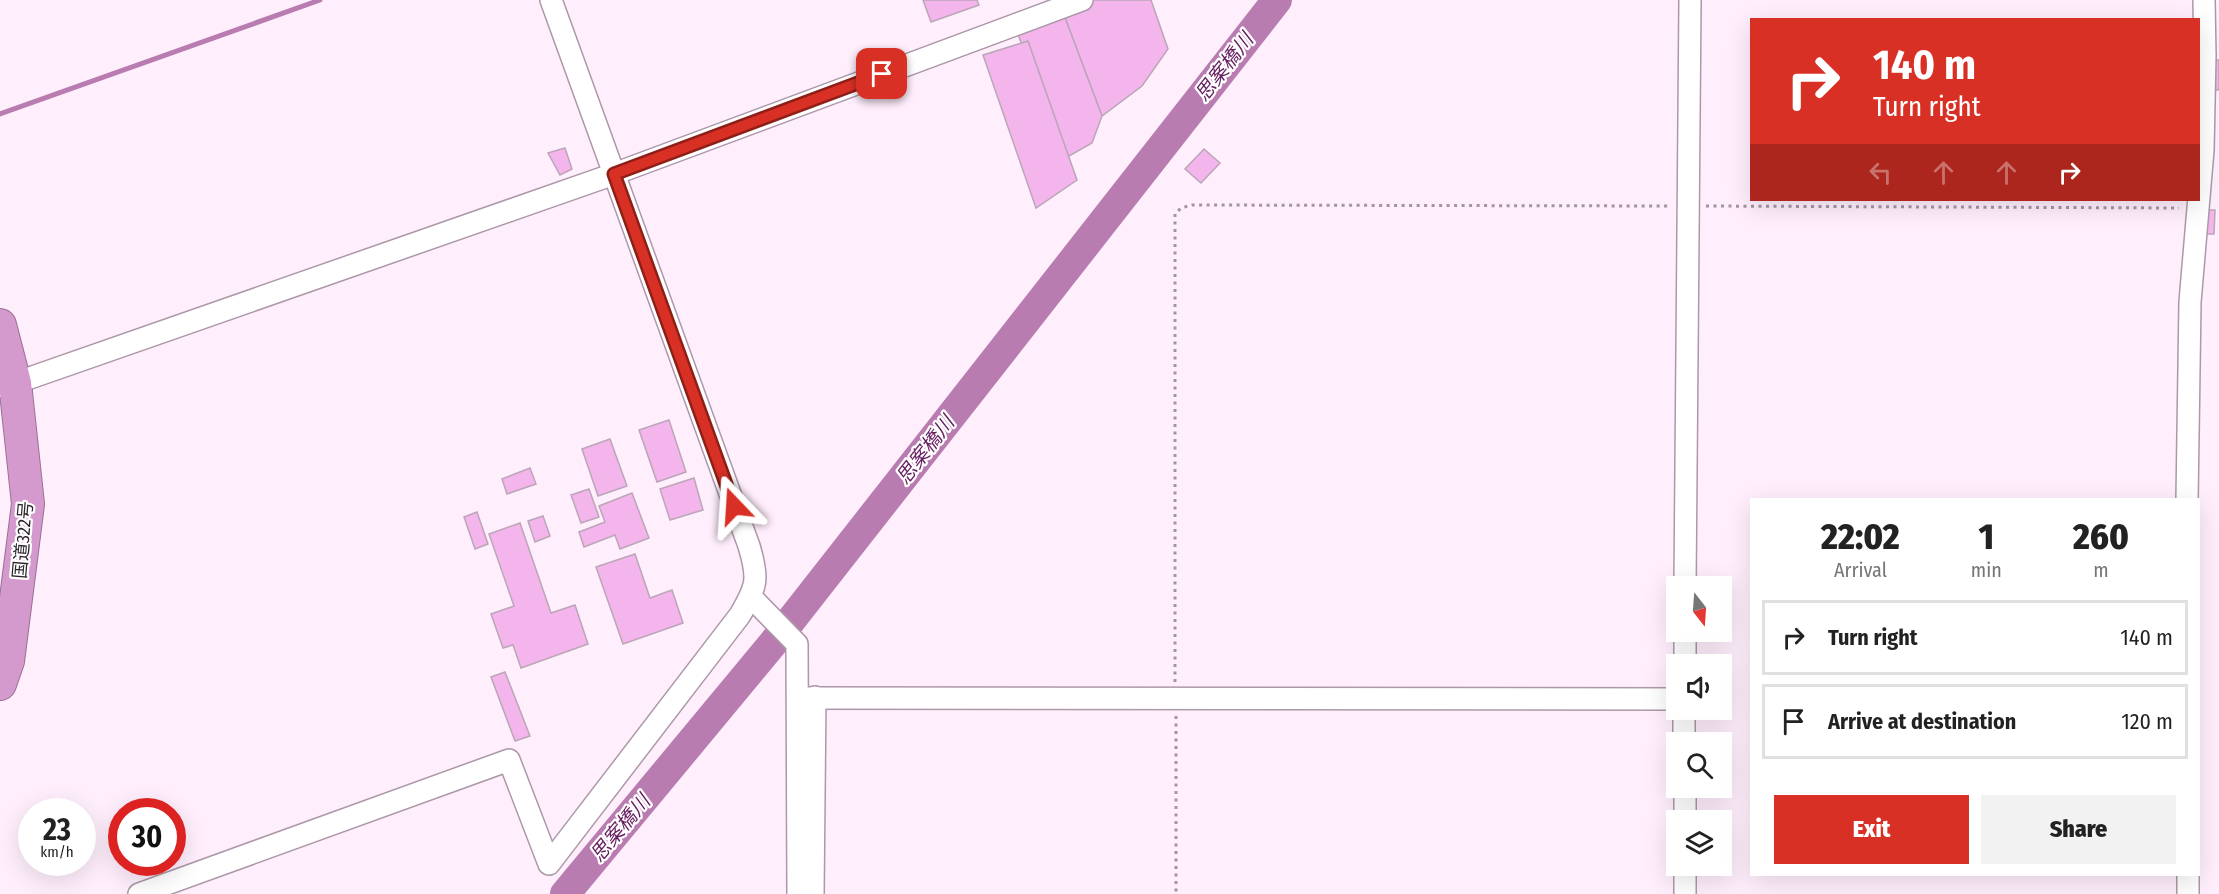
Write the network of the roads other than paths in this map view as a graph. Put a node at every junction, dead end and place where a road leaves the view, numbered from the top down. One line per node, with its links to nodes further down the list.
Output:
1 (551, 0): 5 (street)
2 (1082, 0): 5 (street)
3 (1690, 0): 11 (street)
4 (2204, 0): 6 (street)
5 (614, 174): 9 (street); 12 (street)
6 (2200, 190)
7 (2199, 201): 10 (street)
8 (0, 325): 9 (highway, 国道322号)
9 (8, 386): 13 (highway, 国道322号)
10 (2187, 498)
11 (1685, 576)
12 (756, 601): 14 (street); 18 (street)
13 (0, 684)
14 (807, 698): 15 (street); 19 (street); 20 (street)
15 (1666, 699)
16 (1685, 876): 21 (street)
17 (2188, 876): 22 (street)
18 (139, 894)
19 (798, 894)
20 (813, 894)
21 (1685, 894)
22 (2188, 894)

